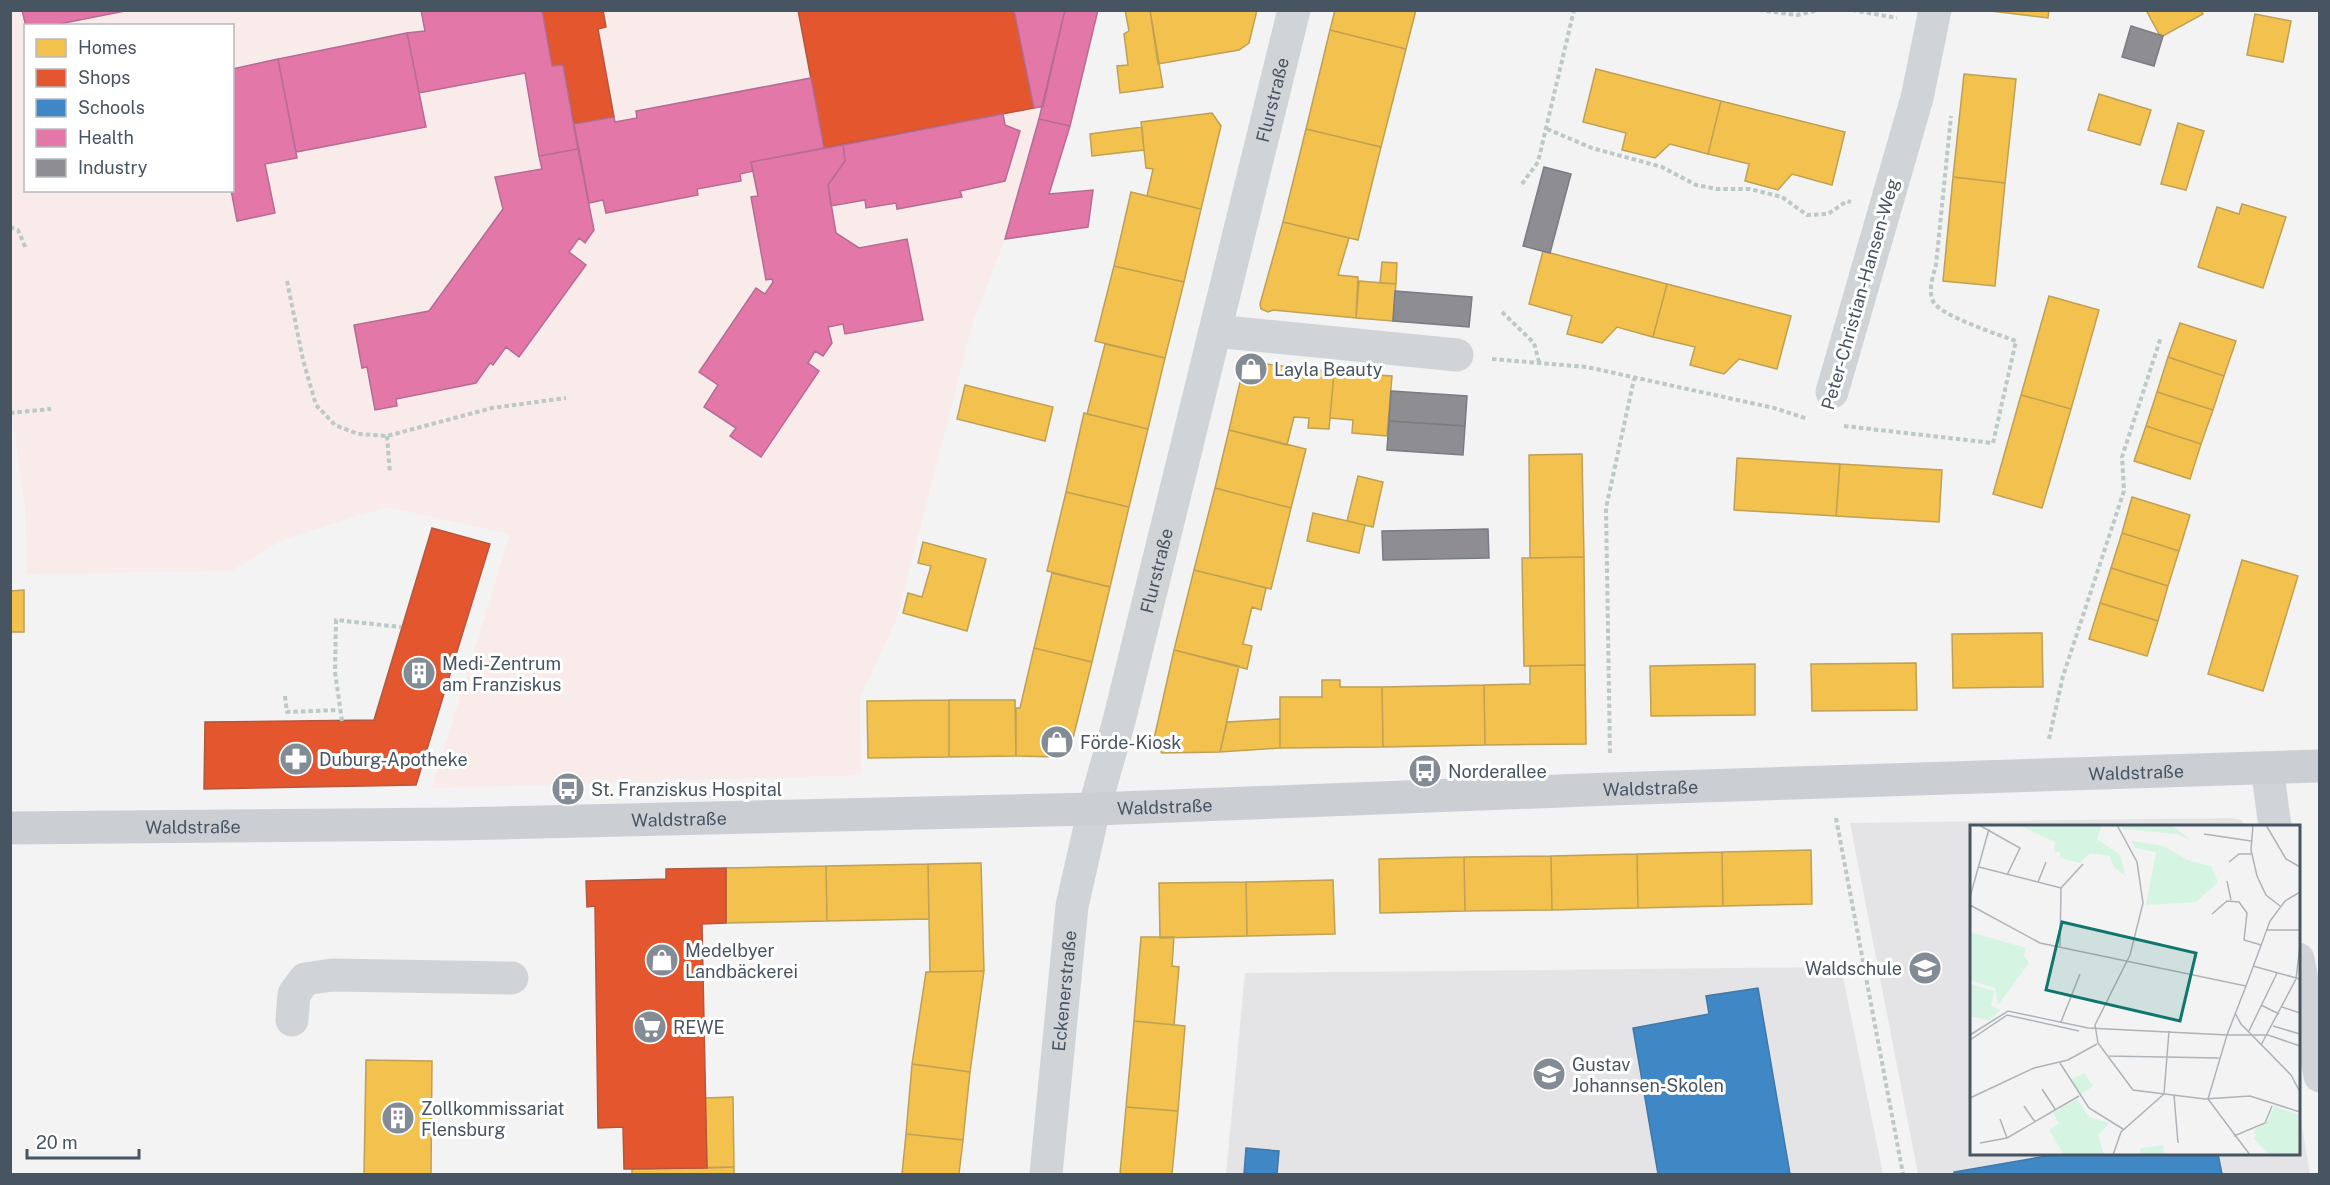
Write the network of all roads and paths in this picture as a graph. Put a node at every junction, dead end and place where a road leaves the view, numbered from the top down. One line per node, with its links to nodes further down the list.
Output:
1 (1294, 10): 15 (street, Flurstraße)
2 (1574, 10): 8 (path)
3 (1759, 10): 4 (path)
4 (1820, 10)
5 (1852, 10): 6 (path)
6 (1934, 18): 10 (street, Peter-Christian-Hansen-Weg)
7 (1952, 111): 25 (path)
8 (1547, 129): 9 (path); 10 (path)
9 (1522, 184)
10 (1884, 208): 21 (street, Peter-Christian-Hansen-Weg)
11 (10, 227): 12 (path)
12 (26, 249)
13 (287, 281): 26 (path)
14 (1502, 312): 19 (path)
15 (1215, 331): 17 (street); 37 (street, Flurstraße)
16 (2161, 337): 31 (path)
17 (1457, 355)
18 (1514, 360): 19 (path, Peter-Christian-Hansen-Weg)
19 (1539, 362): 20 (path, Peter-Christian-Hansen-Weg)
20 (1634, 379): 25 (path, Peter-Christian-Hansen-Weg); 36 (path)
21 (1832, 392): 25 (path, Peter-Christian-Hansen-Weg)
22 (566, 398): 26 (path)
23 (51, 409): 24 (path)
24 (10, 413)
25 (1823, 424)
26 (387, 436): 27 (path)
27 (390, 473)
28 (401, 627): 30 (path)
29 (285, 696): 30 (path)
30 (339, 710): 32 (path)
31 (2052, 719)
32 (342, 721)
33 (2319, 766): 34 (main road, Waldstraße)
34 (2267, 768): 35 (main road, Waldstraße); 38 (street)
35 (1829, 782): 36 (main road, Waldstraße); 45 (path)
36 (1611, 789): 37 (main road, Waldstraße)
37 (1094, 809): 39 (main road, Waldstraße); 44 (street, Eckenerstraße)
38 (2276, 825)
39 (10, 828)
40 (2300, 970): 43 (street)
41 (512, 978): 42 (street)
42 (292, 1020)
43 (2319, 1076)
44 (1047, 1174)
45 (1903, 1174)

